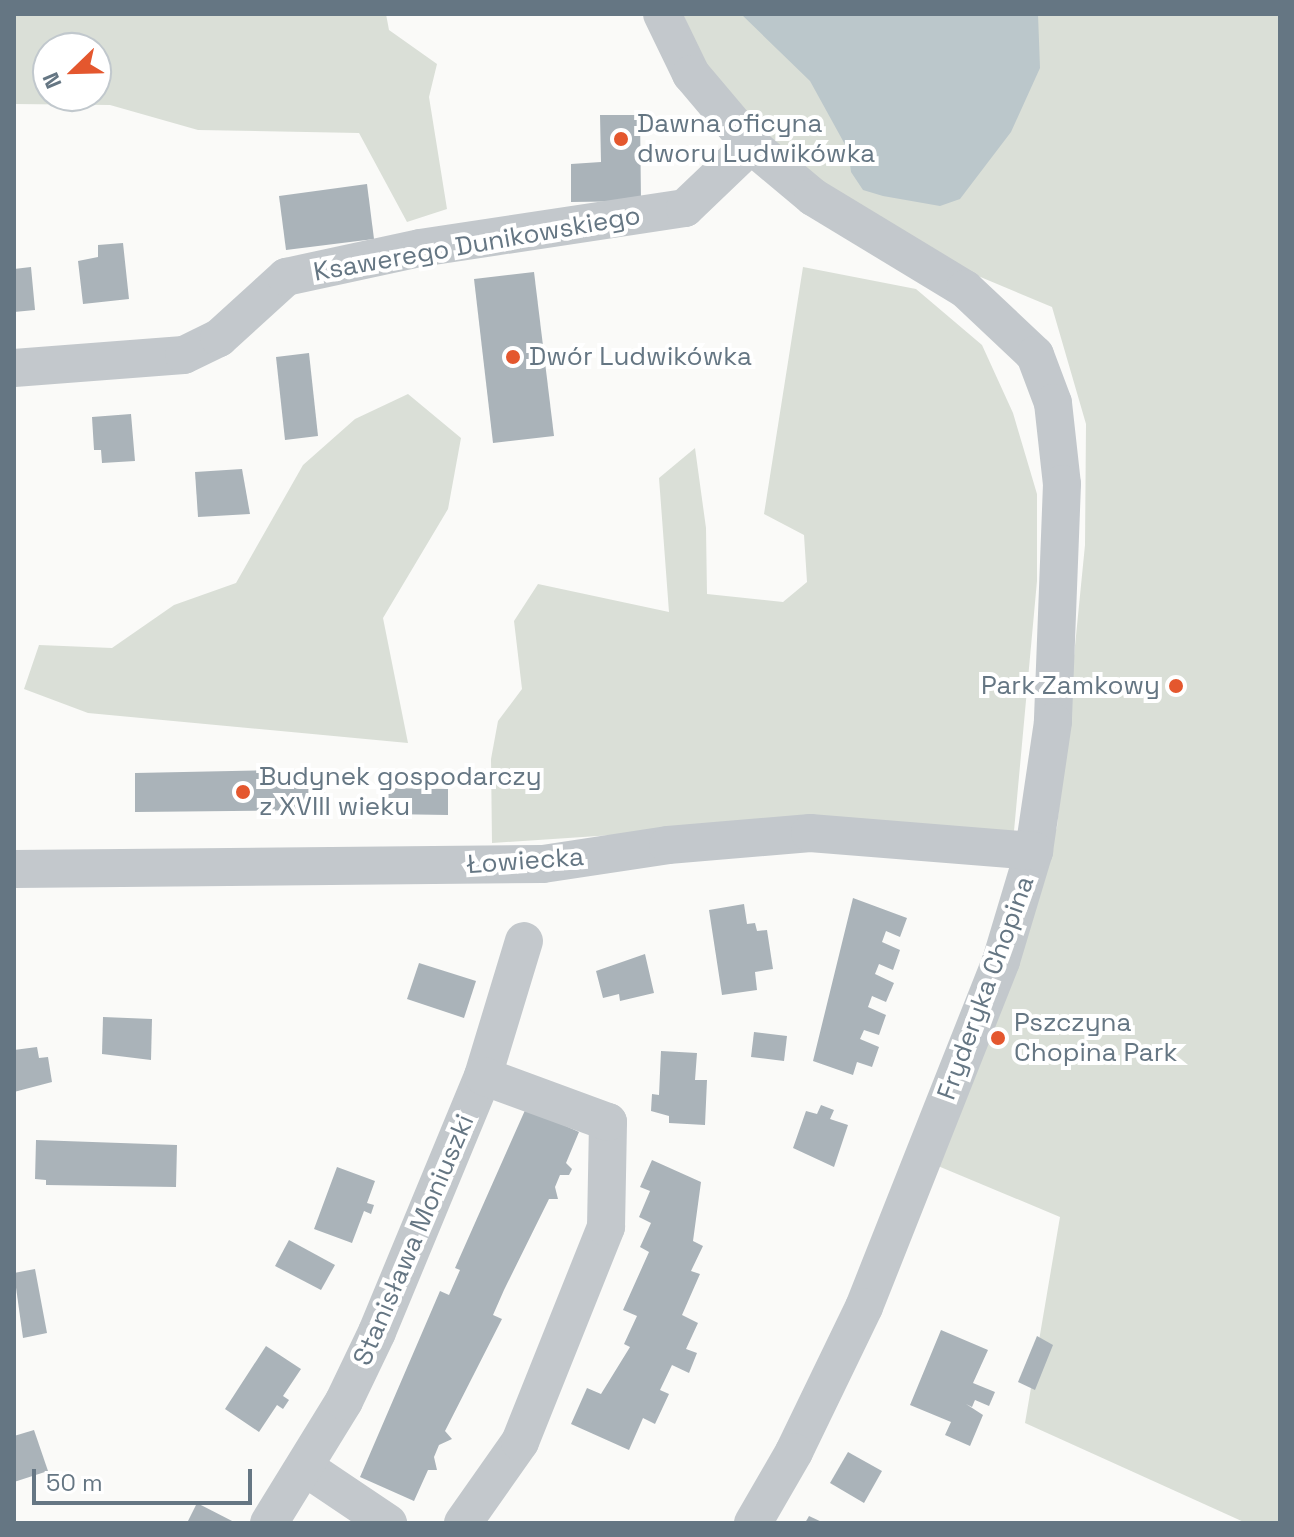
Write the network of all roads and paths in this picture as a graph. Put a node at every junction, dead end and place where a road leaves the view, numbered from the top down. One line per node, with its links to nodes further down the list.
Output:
1 (662, 14): 2 (street, Fryderyka Chopina)
2 (751, 145): 3 (street, Ksawerego Dunikowskiego); 4 (street, Fryderyka Chopina)
3 (14, 368)
4 (1034, 851): 5 (street, Łowiecka); 12 (street, Fryderyka Chopina)
5 (14, 869)
6 (524, 941): 7 (street, Stanisława Moniuszki)
7 (483, 1076): 8 (street, Stanisława Moniuszki); 11 (street)
8 (306, 1468): 9 (street, Stanisława Moniuszki); 10 (street)
9 (269, 1523)
10 (388, 1523)
11 (463, 1523)
12 (753, 1523)

